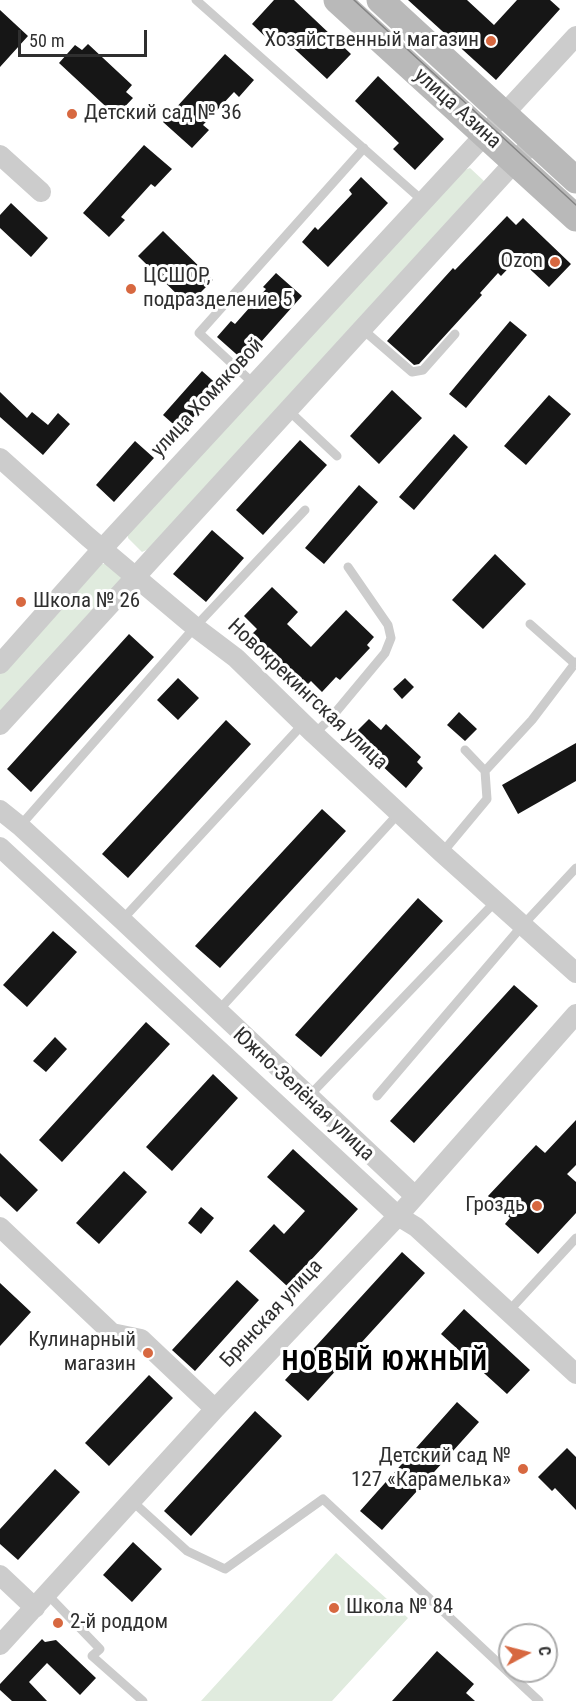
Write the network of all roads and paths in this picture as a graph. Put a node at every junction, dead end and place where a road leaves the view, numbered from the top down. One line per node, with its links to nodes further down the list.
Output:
1 (196, 0): 7 (lane)
2 (338, 0): 6 (main road, улица Азина)
3 (380, 0): 5 (main road, улица Азина)
4 (576, 36): 5 (street, улица Хомяковой)
5 (504, 114): 6 (street, улица Хомяковой); 8 (main road, улица Азина)
6 (485, 134): 8 (main road, улица Азина); 12 (street, улица Хомяковой)
7 (364, 148): 12 (lane); 16 (lane)
8 (524, 152): 10 (main road, улица Азина); 13 (main road, улица Азина); 14 (street)
9 (0, 155): 11 (street)
10 (576, 180)
11 (41, 192)
12 (423, 201): 16 (street, улица Хомяковой)
13 (576, 218)
14 (361, 328): 15 (lane); 17 (street)
15 (455, 334)
16 (254, 384): 21 (street, улица Хомяковой)
17 (288, 410): 18 (lane); 23 (street)
18 (337, 456)
19 (0, 458): 21 (street, Новокрекингская улица)
20 (305, 510): 25 (lane)
21 (103, 548): 23 (street, Новокрекингская улица); 27 (street, улица Хомяковой)
22 (348, 567): 29 (lane)
23 (136, 576): 25 (street, Новокрекингская улица); 28 (street)
24 (530, 624): 26 (lane)
25 (195, 627): 29 (street, Новокрекингская улица); 34 (lane)
26 (575, 662): 31 (lane)
27 (0, 664)
28 (0, 725)
29 (309, 729): 33 (street, Новокрекингская улица); 39 (lane)
30 (465, 750): 31 (lane)
31 (485, 771): 36 (lane)
32 (0, 810): 34 (street, Южно-Зелёная улица)
33 (399, 813): 36 (street, Новокрекингская улица); 42 (lane)
34 (20, 826): 39 (street, Южно-Зелёная улица)
35 (0, 847): 47 (street, Южно-Зелёная улица)
36 (442, 853): 38 (street, Новокрекингская улица)
37 (576, 868): 40 (lane)
38 (495, 902): 40 (street, Новокрекингская улица); 44 (lane)
39 (122, 920): 42 (street, Южно-Зелёная улица)
40 (522, 926): 41 (street, Новокрекингская улица); 45 (lane)
41 (576, 974)
42 (218, 1011): 44 (street, Южно-Зелёная улица)
43 (576, 1014): 46 (street, Брянская улица)
44 (309, 1096): 46 (street, Южно-Зелёная улица)
45 (377, 1096)
46 (415, 1196): 47 (street, Брянская улица)
47 (398, 1216): 50 (street, Южно-Зелёная улица); 52 (street, Брянская улица)
48 (0, 1227): 52 (street)
49 (576, 1238): 50 (lane)
50 (507, 1313): 51 (street, Южно-Зелёная улица)
51 (576, 1374)
52 (215, 1409): 53 (street, Брянская улица)
53 (132, 1501): 55 (street, Брянская улица); 58 (lane)
54 (0, 1575): 55 (street)
55 (41, 1601): 56 (street, Брянская улица); 57 (lane)
56 (0, 1645)
57 (142, 1701)
58 (538, 1701)

